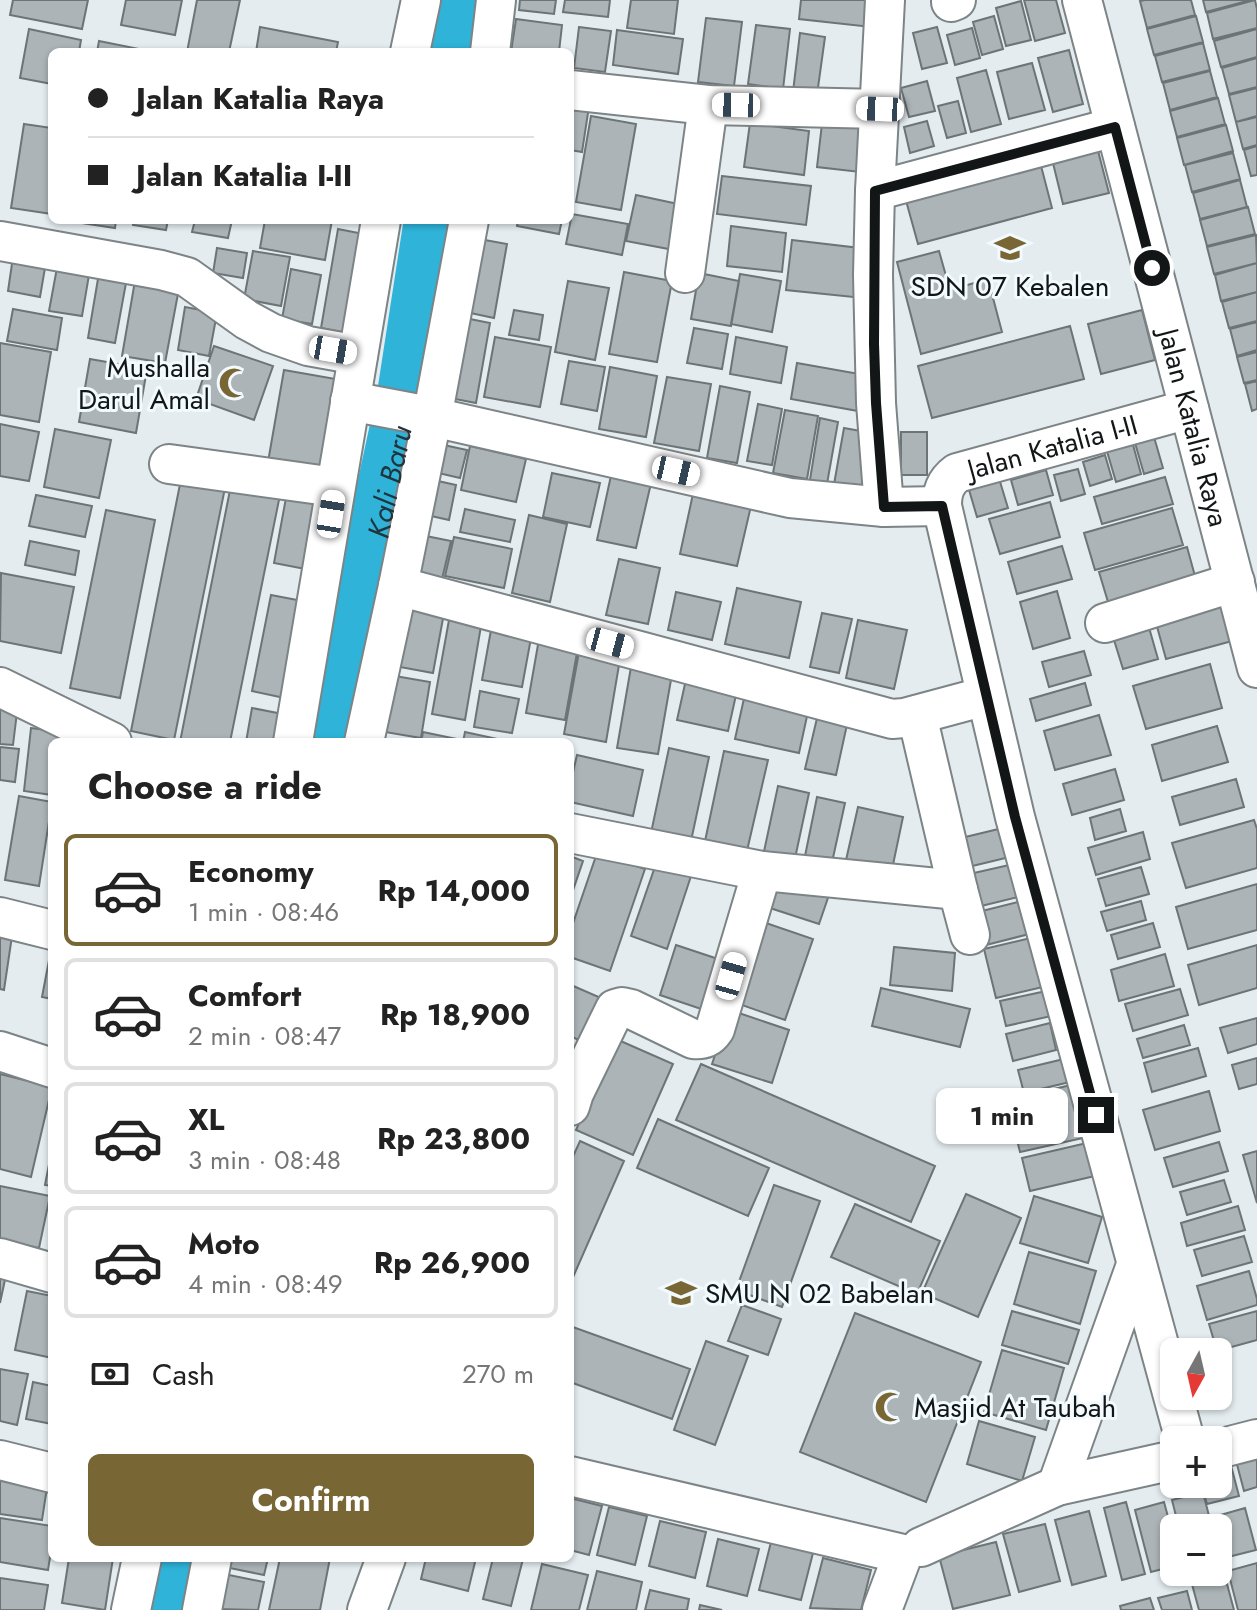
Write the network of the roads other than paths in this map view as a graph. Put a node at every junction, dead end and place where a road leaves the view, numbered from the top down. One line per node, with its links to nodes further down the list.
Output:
1 (421, 0): 5 (street)
2 (496, 0): 6 (street)
3 (885, 0): 9 (street)
4 (1082, 0): 10 (street, Jalan Katalia Raya)
5 (411, 48)
6 (490, 48)
7 (574, 90): 8 (street)
8 (708, 105): 9 (street); 15 (street)
9 (880, 109): 11 (street)
10 (1115, 127): 11 (street); 18 (street, Jalan Katalia Raya)
11 (875, 191): 23 (street)
12 (380, 224): 16 (street)
13 (468, 224): 19 (street)
14 (0, 241): 16 (street)
15 (685, 273)
16 (358, 355): 17 (street)
17 (366, 404): 19 (street); 21 (street)
18 (1189, 409): 22 (street, Jalan Katalia I-II); 24 (street, Jalan Katalia Raya)
19 (428, 416): 23 (street); 25 (street)
20 (169, 464): 21 (street)
21 (335, 487): 32 (street)
22 (942, 506): 23 (street); 29 (street, Jalan Katalia I-II)
23 (884, 507)
24 (1235, 582): 26 (street); 27 (street, Jalan Katalia Raya)
25 (398, 586): 30 (street); 33 (street)
26 (1105, 623)
27 (1257, 668)
28 (0, 687): 31 (street)
29 (986, 696): 30 (street); 44 (street, Jalan Katalia I-II)
30 (917, 715): 36 (street)
31 (104, 738)
32 (294, 738)
33 (365, 738)
34 (574, 834): 35 (street)
35 (762, 871): 36 (street); 42 (street)
36 (958, 890): 39 (street)
37 (0, 917): 38 (street)
38 (48, 929)
39 (970, 935)
40 (0, 1051): 41 (street)
41 (48, 1067)
42 (574, 1093)
43 (0, 1258): 45 (street)
44 (1136, 1265): 46 (street, Jalan Katalia I-II); 53 (street)
45 (48, 1272)
46 (1181, 1426)
47 (1257, 1439): 48 (street)
48 (1232, 1445)
49 (0, 1460): 51 (street)
50 (1160, 1463): 53 (street)
51 (48, 1472)
52 (574, 1477): 61 (street)
53 (1057, 1486): 54 (street)
54 (921, 1547)
55 (141, 1562): 58 (street)
56 (211, 1562): 59 (street)
57 (385, 1562): 60 (street)
58 (131, 1610)
59 (202, 1610)
60 (367, 1610)
61 (882, 1610)

